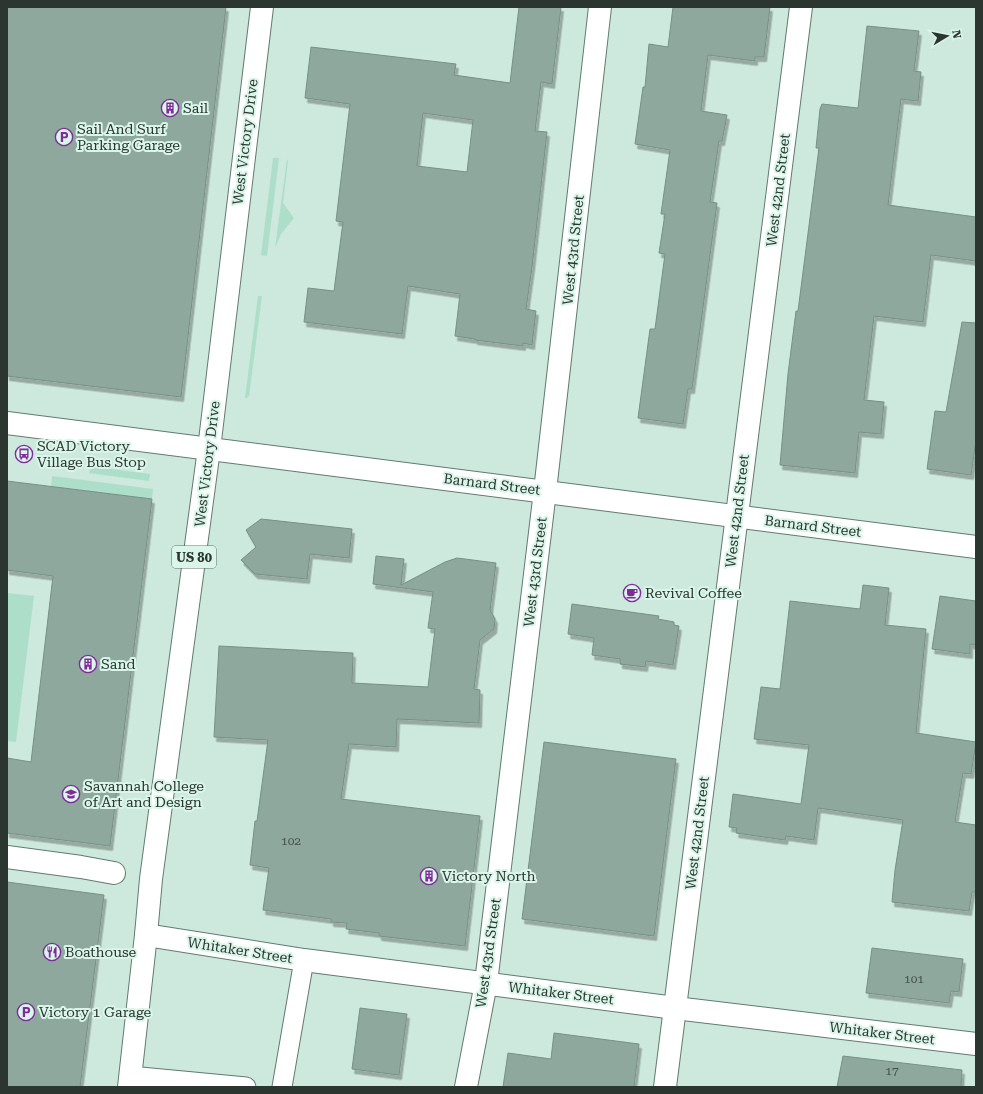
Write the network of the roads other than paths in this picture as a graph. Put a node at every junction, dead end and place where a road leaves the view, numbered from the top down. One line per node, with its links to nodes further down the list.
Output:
1 (262, 7): 5 (street, West Victory Drive / US 80)
2 (600, 7): 6 (street, West 43rd Street)
3 (801, 7): 7 (street, West 42nd Street)
4 (7, 423): 5 (street, Barnard Street)
5 (209, 449): 6 (street, Barnard Street); 11 (street, West Victory Drive / US 80)
6 (545, 491): 7 (street, Barnard Street); 13 (street, West 43rd Street)
7 (736, 516): 8 (street, Barnard Street); 14 (street, West 42nd Street)
8 (976, 547)
9 (7, 857): 10 (street)
10 (114, 873)
11 (146, 935): 12 (street, Whitaker Street); 16 (street, West Victory Drive / US 80)
12 (304, 960): 13 (street, Whitaker Street); 18 (lane)
13 (486, 983): 14 (street, Whitaker Street); 19 (street, West 43rd Street)
14 (675, 1008): 15 (street, Whitaker Street); 20 (street, West 42nd Street)
15 (976, 1044)
16 (129, 1081): 17 (lane)
17 (246, 1087)
18 (282, 1087)
19 (466, 1087)
20 (665, 1087)

